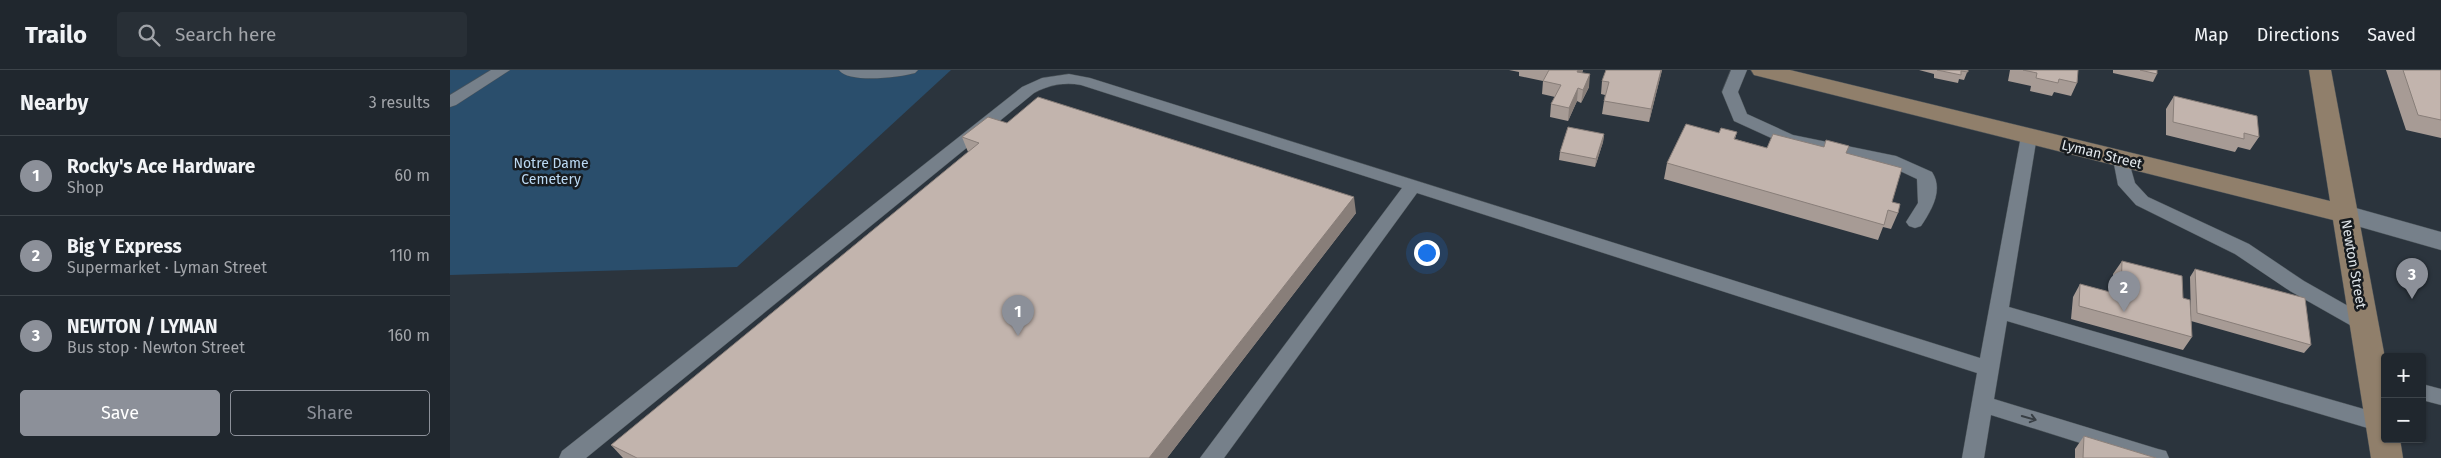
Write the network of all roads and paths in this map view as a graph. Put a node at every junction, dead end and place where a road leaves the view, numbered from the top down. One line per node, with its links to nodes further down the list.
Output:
1 (502, 70): 7 (lane)
2 (846, 70): 3 (lane)
3 (910, 70)
4 (1739, 70): 12 (lane)
5 (1762, 70): 8 (main road, Lyman Street)
6 (2320, 70): 11 (main road, Newton Street)
7 (450, 102)
8 (2029, 136): 9 (main road, Lyman Street); 14 (lane)
9 (2121, 159): 11 (main road, Lyman Street); 15 (lane)
10 (1413, 186): 16 (lane); 23 (lane); 24 (lane)
11 (2345, 214): 13 (street, Lyman Street); 15 (main road, Newton Street)
12 (1915, 222)
13 (2441, 241)
14 (1999, 311): 16 (lane); 21 (lane)
15 (2364, 324): 17 (main road, Newton Street)
16 (1989, 369): 20 (lane)
17 (2379, 381): 21 (main road, Newton Street)
18 (2426, 393): 19 (lane)
19 (2441, 397)
20 (1982, 404): 25 (lane); 26 (lane, one-way to 26)
21 (2381, 423)
22 (2384, 443): 27 (main road, Newton Street)
23 (570, 458)
24 (1210, 458)
25 (1973, 458)
26 (2158, 458)
27 (2387, 458)

